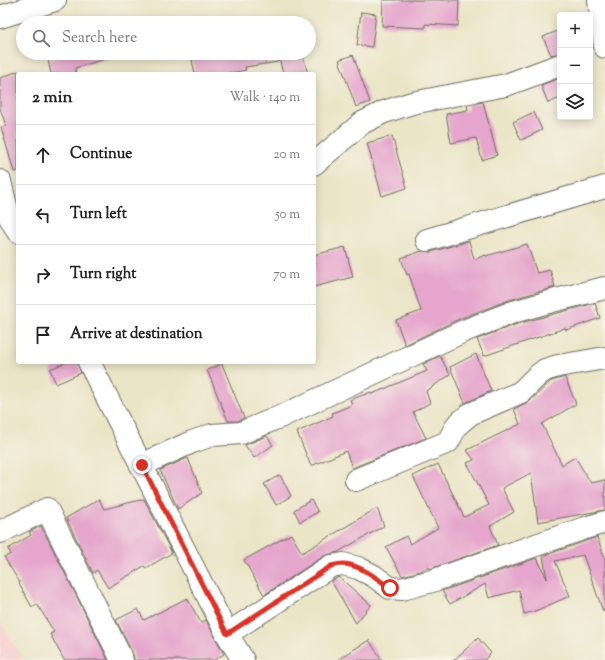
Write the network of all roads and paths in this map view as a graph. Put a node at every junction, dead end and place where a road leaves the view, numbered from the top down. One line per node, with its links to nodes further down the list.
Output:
1 (56, 0): 3 (street)
2 (599, 0): 4 (street)
3 (0, 17)
4 (605, 47)
5 (593, 57): 6 (street)
6 (605, 58)
7 (557, 66): 8 (street)
8 (316, 162)
9 (0, 181): 11 (street)
10 (605, 187): 12 (street)
11 (16, 228)
12 (427, 240)
13 (605, 288): 16 (street)
14 (605, 358): 17 (street)
15 (90, 364): 16 (street)
16 (142, 465): 20 (street)
17 (356, 480)
18 (605, 522): 20 (street)
19 (0, 532): 21 (street)
20 (227, 634): 22 (street)
21 (122, 660)
22 (243, 660)

